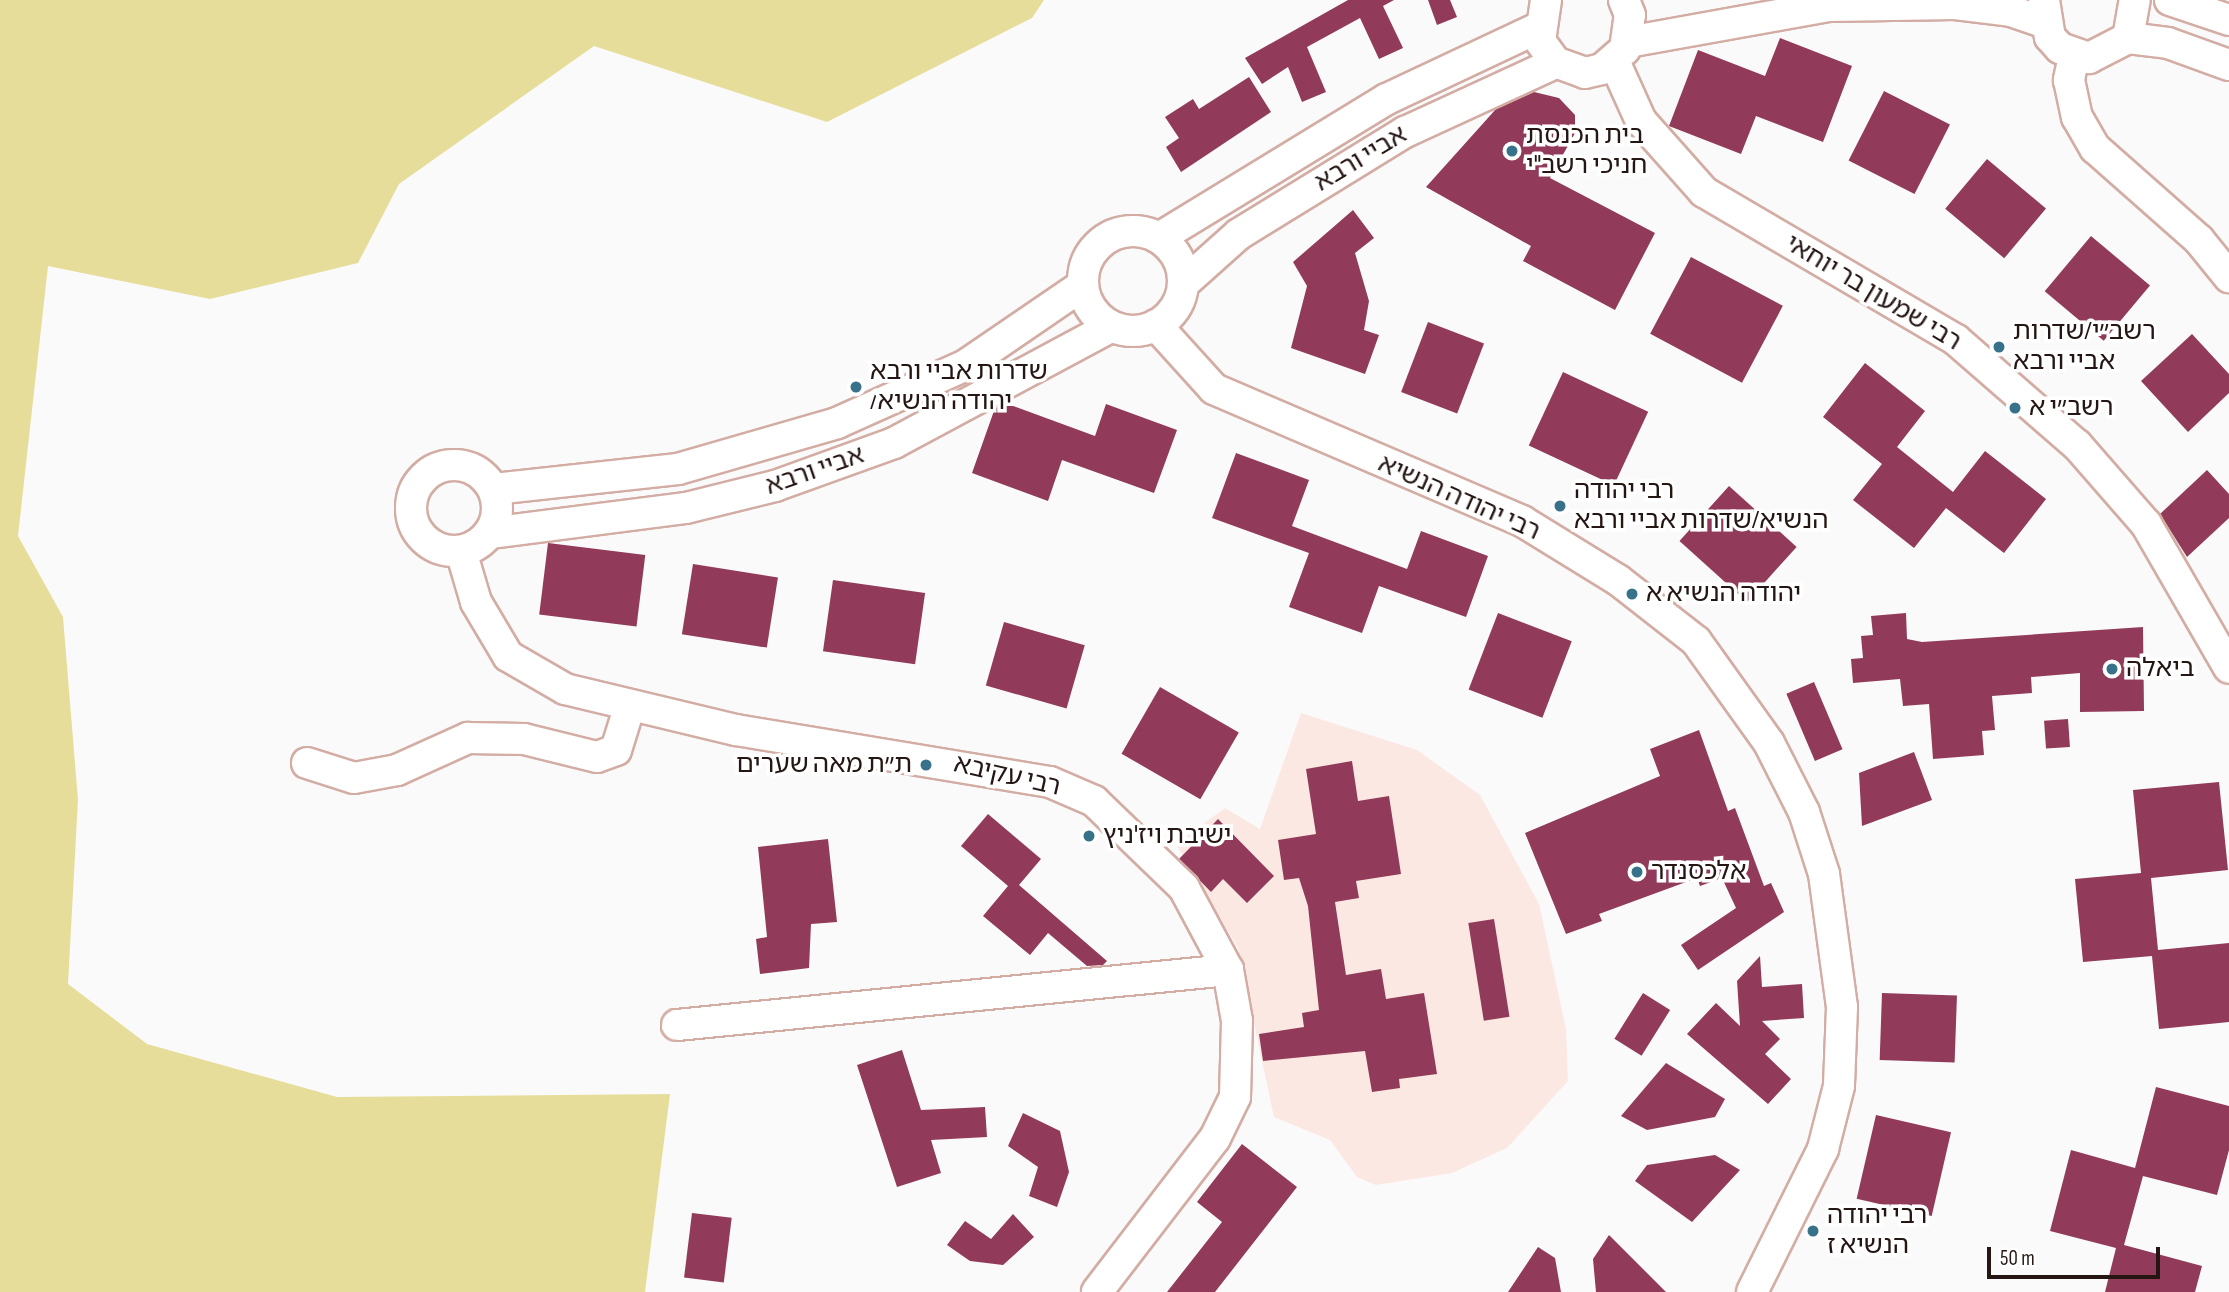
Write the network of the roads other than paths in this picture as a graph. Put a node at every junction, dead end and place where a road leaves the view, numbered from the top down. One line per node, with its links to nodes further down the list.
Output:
1 (1624, 0): 8 (street)
2 (2135, 0): 7 (street)
3 (2170, 0): 6 (street)
4 (2043, 11): 8 (street); 9 (street)
5 (1542, 14): 10 (street); 12 (street, אביי ורבא)
6 (2229, 20)
7 (2128, 38): 9 (street); 11 (street)
8 (1621, 51): 10 (street); 21 (street, רבי שמעון בר יוחאי)
9 (2074, 56): 13 (street)
10 (1555, 63): 14 (street, אביי ורבא)
11 (2229, 65)
12 (1159, 238): 14 (street); 15 (street)
13 (2229, 277)
14 (1183, 284): 16 (street)
15 (1083, 285): 17 (street); 18 (street, אביי ורבא)
16 (1156, 325): 17 (street); 27 (street, רבי יהודה הנשיא)
17 (1112, 326): 19 (street, אביי ורבא)
18 (494, 489): 19 (street); 20 (street)
19 (490, 533): 20 (street)
20 (461, 551): 22 (street, רבי עקיבא)
21 (2229, 668)
22 (630, 705): 23 (street); 24 (street, רבי עקיבא)
23 (307, 763)
24 (1228, 970): 25 (street); 26 (street, רבי עקיבא)
25 (677, 1025)
26 (1097, 1292)
27 (1752, 1292)

